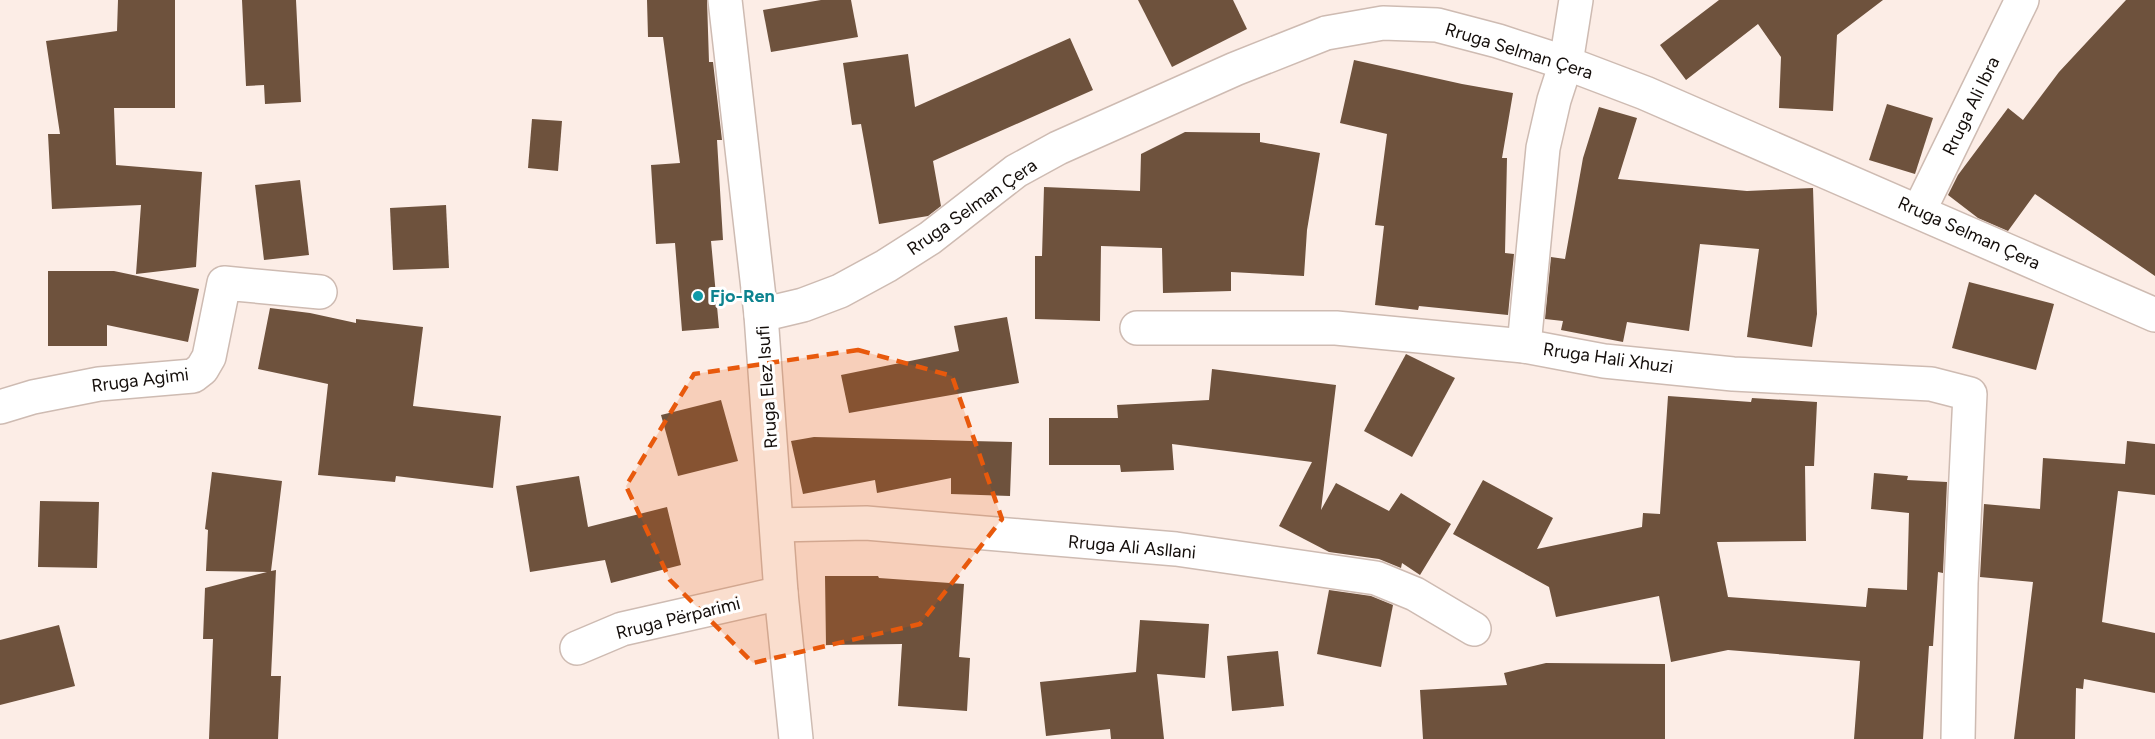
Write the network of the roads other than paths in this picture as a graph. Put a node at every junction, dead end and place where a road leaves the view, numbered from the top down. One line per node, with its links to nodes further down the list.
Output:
1 (725, 0): 7 (street, Rruga Elez Isufi)
2 (1576, 0): 4 (street, Rruga Hali Xhuzi)
3 (2022, 0): 5 (street, Rruga Ali Ibra)
4 (1566, 63): 5 (street, Rruga Selman Çera); 7 (street, Rruga Selman Çera); 10 (street, Rruga Hali Xhuzi)
5 (1919, 211): 8 (street, Rruga Selman Çera)
6 (320, 292): 11 (street, Rruga Agimi)
7 (761, 315): 12 (street, Rruga Elez Isufi)
8 (2155, 315)
9 (1137, 328): 10 (street)
10 (1524, 346): 17 (street, Rruga Hali Xhuzi)
11 (0, 407)
12 (777, 525): 13 (street, Rruga Elez Isufi); 14 (street, Rruga Ali Asllani)
13 (781, 593): 15 (street, Rruga Përparimi); 16 (street, Rruga Elez Isufi)
14 (1474, 629)
15 (577, 648)
16 (796, 739)
17 (1958, 739)

